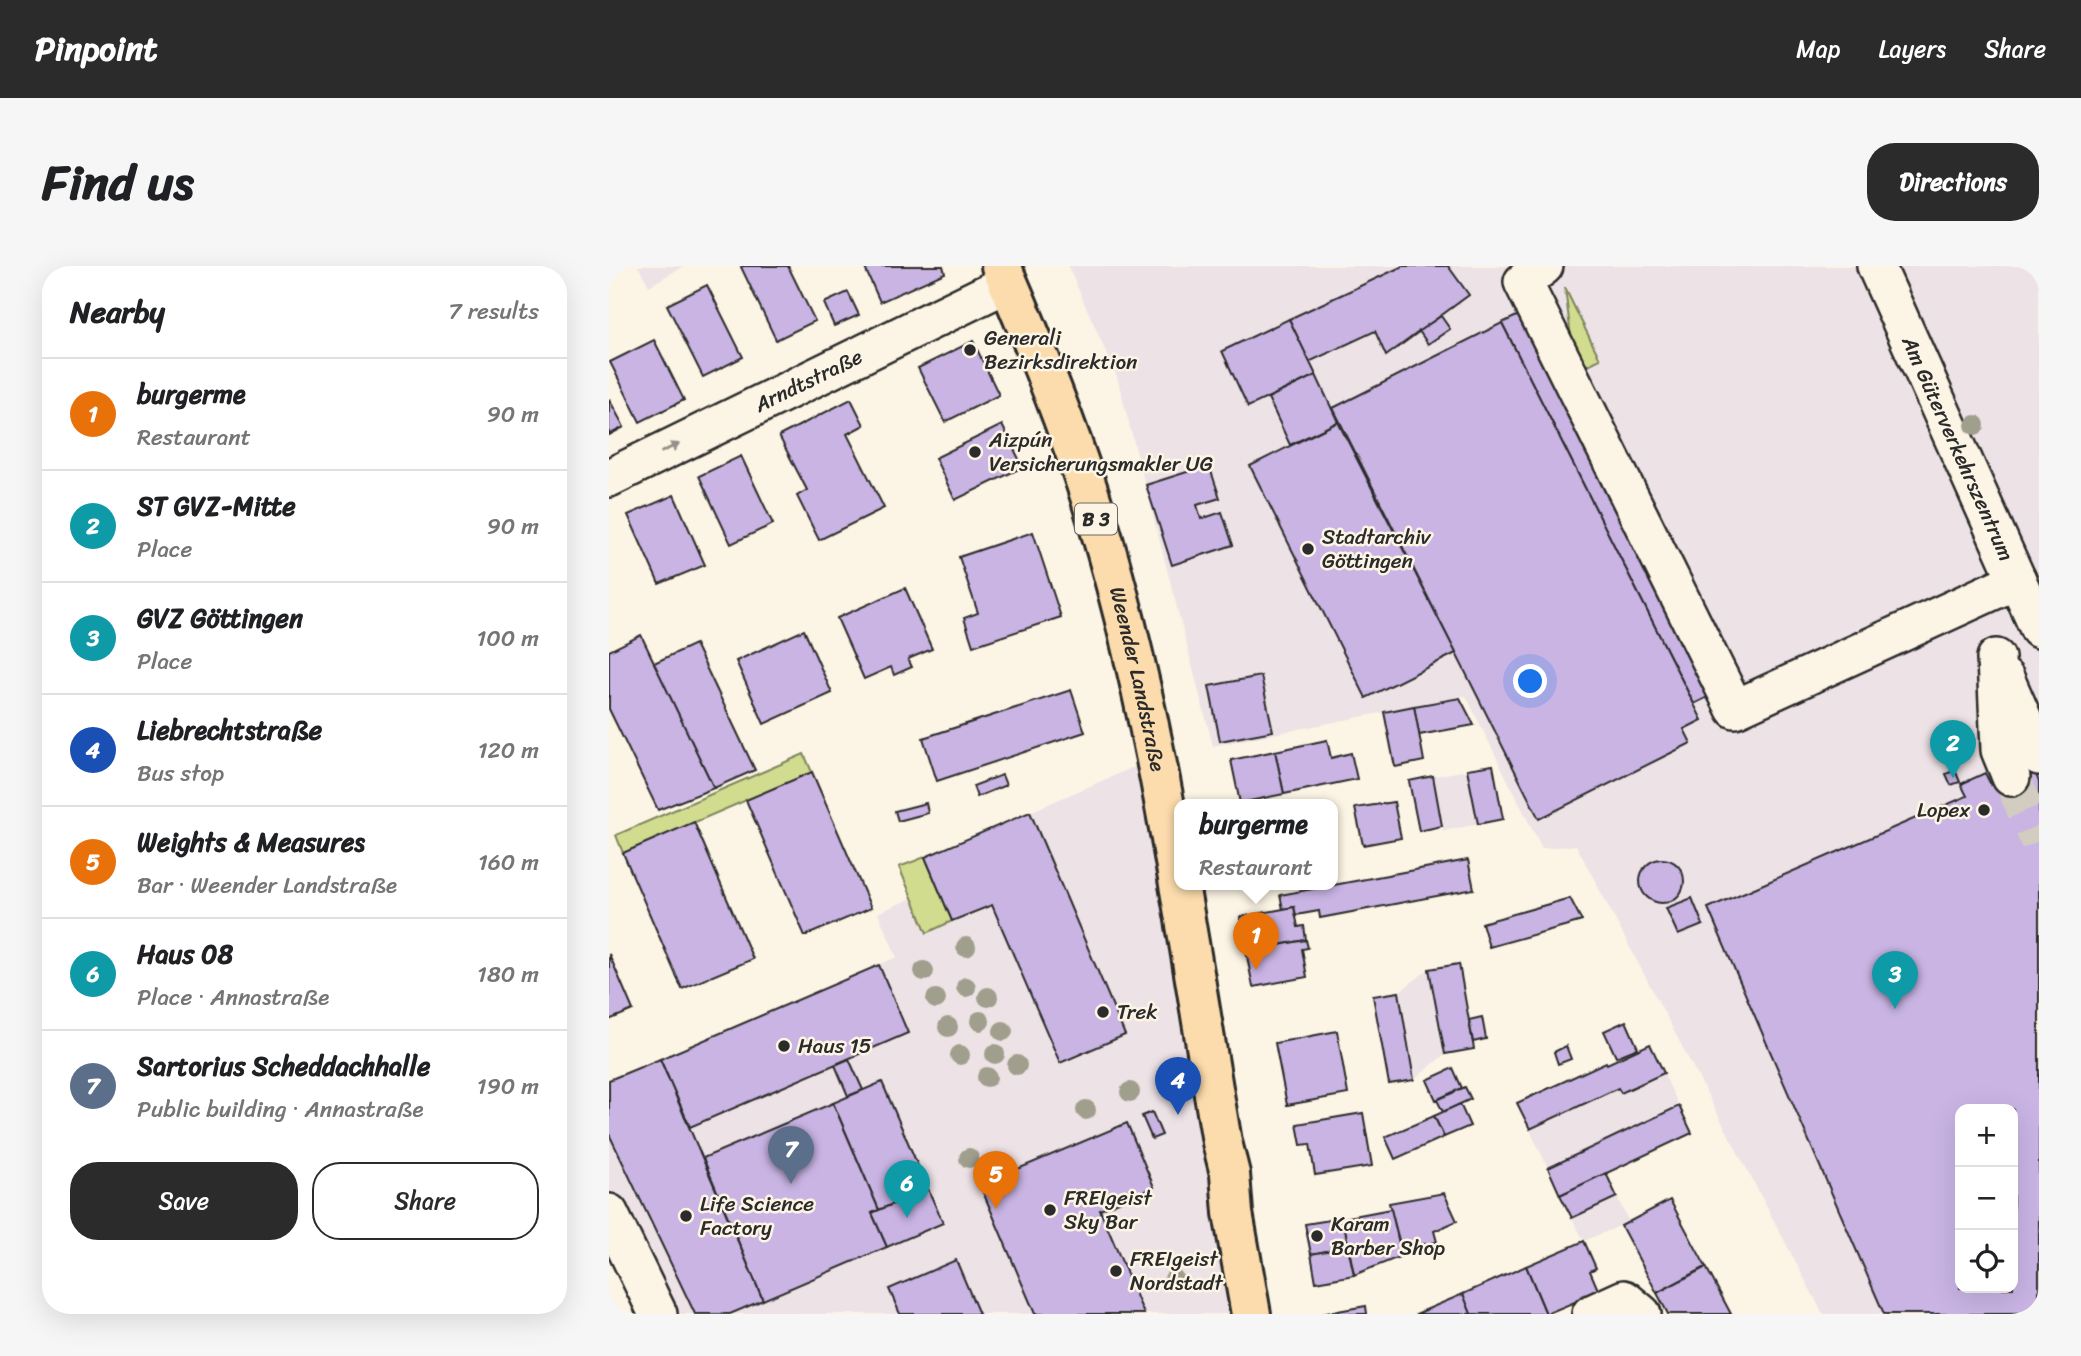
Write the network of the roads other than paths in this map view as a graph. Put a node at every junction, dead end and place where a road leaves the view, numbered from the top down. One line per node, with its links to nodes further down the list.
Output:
1 (1544, 266): 5 (street)
2 (1876, 266): 5 (street, Am Güterverkehrszentrum)
3 (1004, 274): 4 (street, Arndtstraße, one-way to 3); 9 (main road, Weender Landstraße / B 3)
4 (609, 478)
5 (2017, 580): 6 (street, Am Güterverkehrszentrum)
6 (2039, 629)
7 (1996, 658): 8 (street)
8 (2025, 766)
9 (1174, 861)
10 (1179, 890): 13 (main road, Weender Landstraße / B 3)
11 (609, 1213): 12 (street)
12 (658, 1314)
13 (1251, 1314)
14 (1591, 1314): 15 (street)
15 (1642, 1314)

